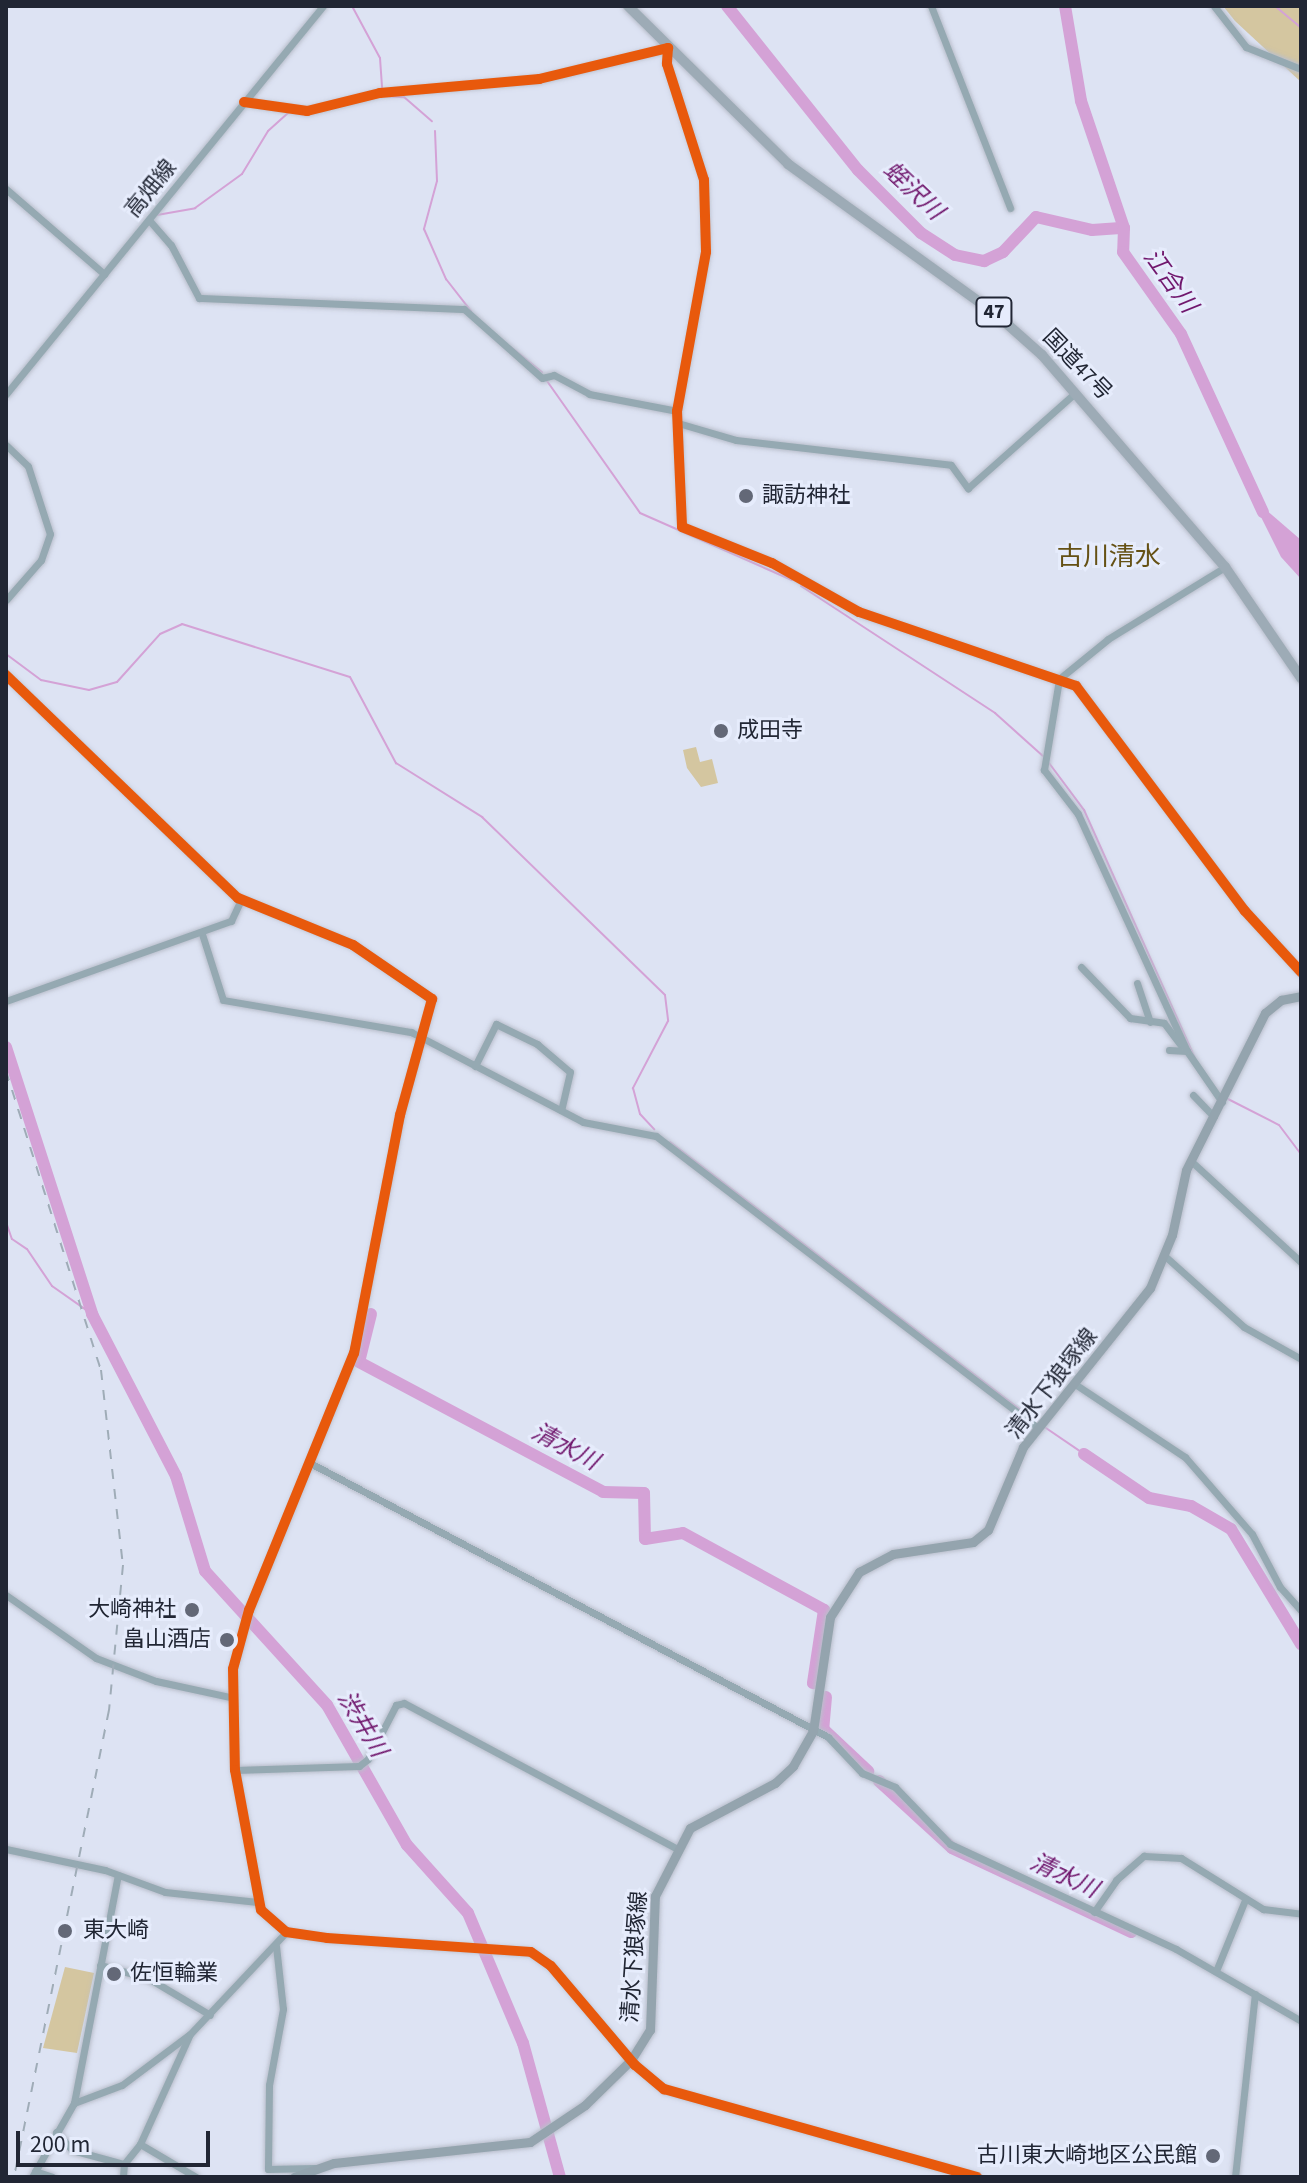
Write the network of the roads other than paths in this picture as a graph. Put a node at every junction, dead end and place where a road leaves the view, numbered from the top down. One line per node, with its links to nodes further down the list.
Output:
1 (323, 6): 7 (street, 高畑線)
2 (628, 6): 5 (highway, 国道47号 / 47)
3 (931, 6): 9 (street)
4 (1214, 6): 6 (street)
5 (668, 48): 7 (street); 12 (highway, 国道47号 / 47); 14 (street)
6 (1301, 69)
7 (244, 102): 10 (street, 高畑線)
8 (6, 189): 11 (street)
9 (1010, 208)
10 (149, 220): 11 (street, 高畑線); 14 (street)
11 (104, 274): 13 (street, 高畑線)
12 (1077, 391): 15 (street); 17 (highway, 国道47号 / 47)
13 (6, 394)
14 (677, 411): 15 (street)
15 (678, 423): 21 (street)
16 (6, 445): 18 (street)
17 (1225, 567): 20 (highway, 国道47号 / 47); 21 (street)
18 (6, 600)
19 (6, 675): 22 (street)
20 (1301, 678)
21 (1059, 679): 25 (street); 32 (street)
22 (241, 900): 23 (street); 30 (street)
23 (202, 934): 28 (street); 30 (street)
24 (1081, 967): 29 (street)
25 (1301, 972)
26 (1137, 983): 29 (street)
27 (1301, 996): 35 (main road, 清水下狼塚線)
28 (6, 1001)
29 (1150, 1022): 32 (street)
30 (420, 1038): 33 (street); 44 (street)
31 (1169, 1050): 32 (street)
32 (1187, 1051): 35 (street)
33 (475, 1066): 36 (street); 36 (street)
34 (1193, 1095): 37 (street)
35 (1224, 1099): 37 (main road, 清水下狼塚線)
36 (561, 1110): 43 (street)
37 (1214, 1117): 38 (main road, 清水下狼塚線)
38 (1191, 1161): 39 (main road, 清水下狼塚線); 40 (street)
39 (1166, 1257): 41 (street); 42 (main road, 清水下狼塚線)
40 (1301, 1262)
41 (1301, 1359)
42 (1075, 1384): 43 (main road, 清水下狼塚線); 46 (street)
43 (1040, 1426): 48 (main road, 清水下狼塚線)
44 (312, 1464): 47 (street); 48 (street)
45 (6, 1595): 47 (street)
46 (1301, 1610)
47 (230, 1697): 49 (street)
48 (813, 1731): 51 (main road, 清水下狼塚線); 55 (street)
49 (235, 1770): 51 (street); 54 (street)
50 (6, 1849): 52 (street)
51 (678, 1849): 65 (main road, 清水下狼塚線)
52 (118, 1875): 54 (street); 59 (street)
53 (1245, 1900): 55 (street); 56 (street); 60 (street)
54 (257, 1902): 57 (street)
55 (1094, 1912): 60 (street)
56 (1301, 1914)
57 (286, 1932): 58 (street); 65 (street)
58 (276, 1946): 62 (street); 71 (street)
59 (100, 1965): 62 (street); 66 (street)
60 (1216, 1971): 61 (street)
61 (1255, 1994): 63 (street); 79 (street)
62 (210, 2015): 64 (street)
63 (1301, 2021)
64 (190, 2034): 66 (street); 68 (street)
65 (631, 2060): 70 (main road, 清水下狼塚線); 78 (street)
66 (74, 2103): 67 (street)
67 (56, 2132): 69 (street); 72 (street)
68 (140, 2144): 69 (street); 75 (street)
69 (124, 2164): 74 (street)
70 (315, 2168): 71 (street); 77 (main road, 清水下狼塚線)
71 (268, 2169): 76 (street)
72 (33, 2174): 73 (street)
73 (52, 2177)
74 (123, 2177)
75 (196, 2177)
76 (262, 2177)
77 (294, 2177)
78 (977, 2177)
79 (1235, 2177)

